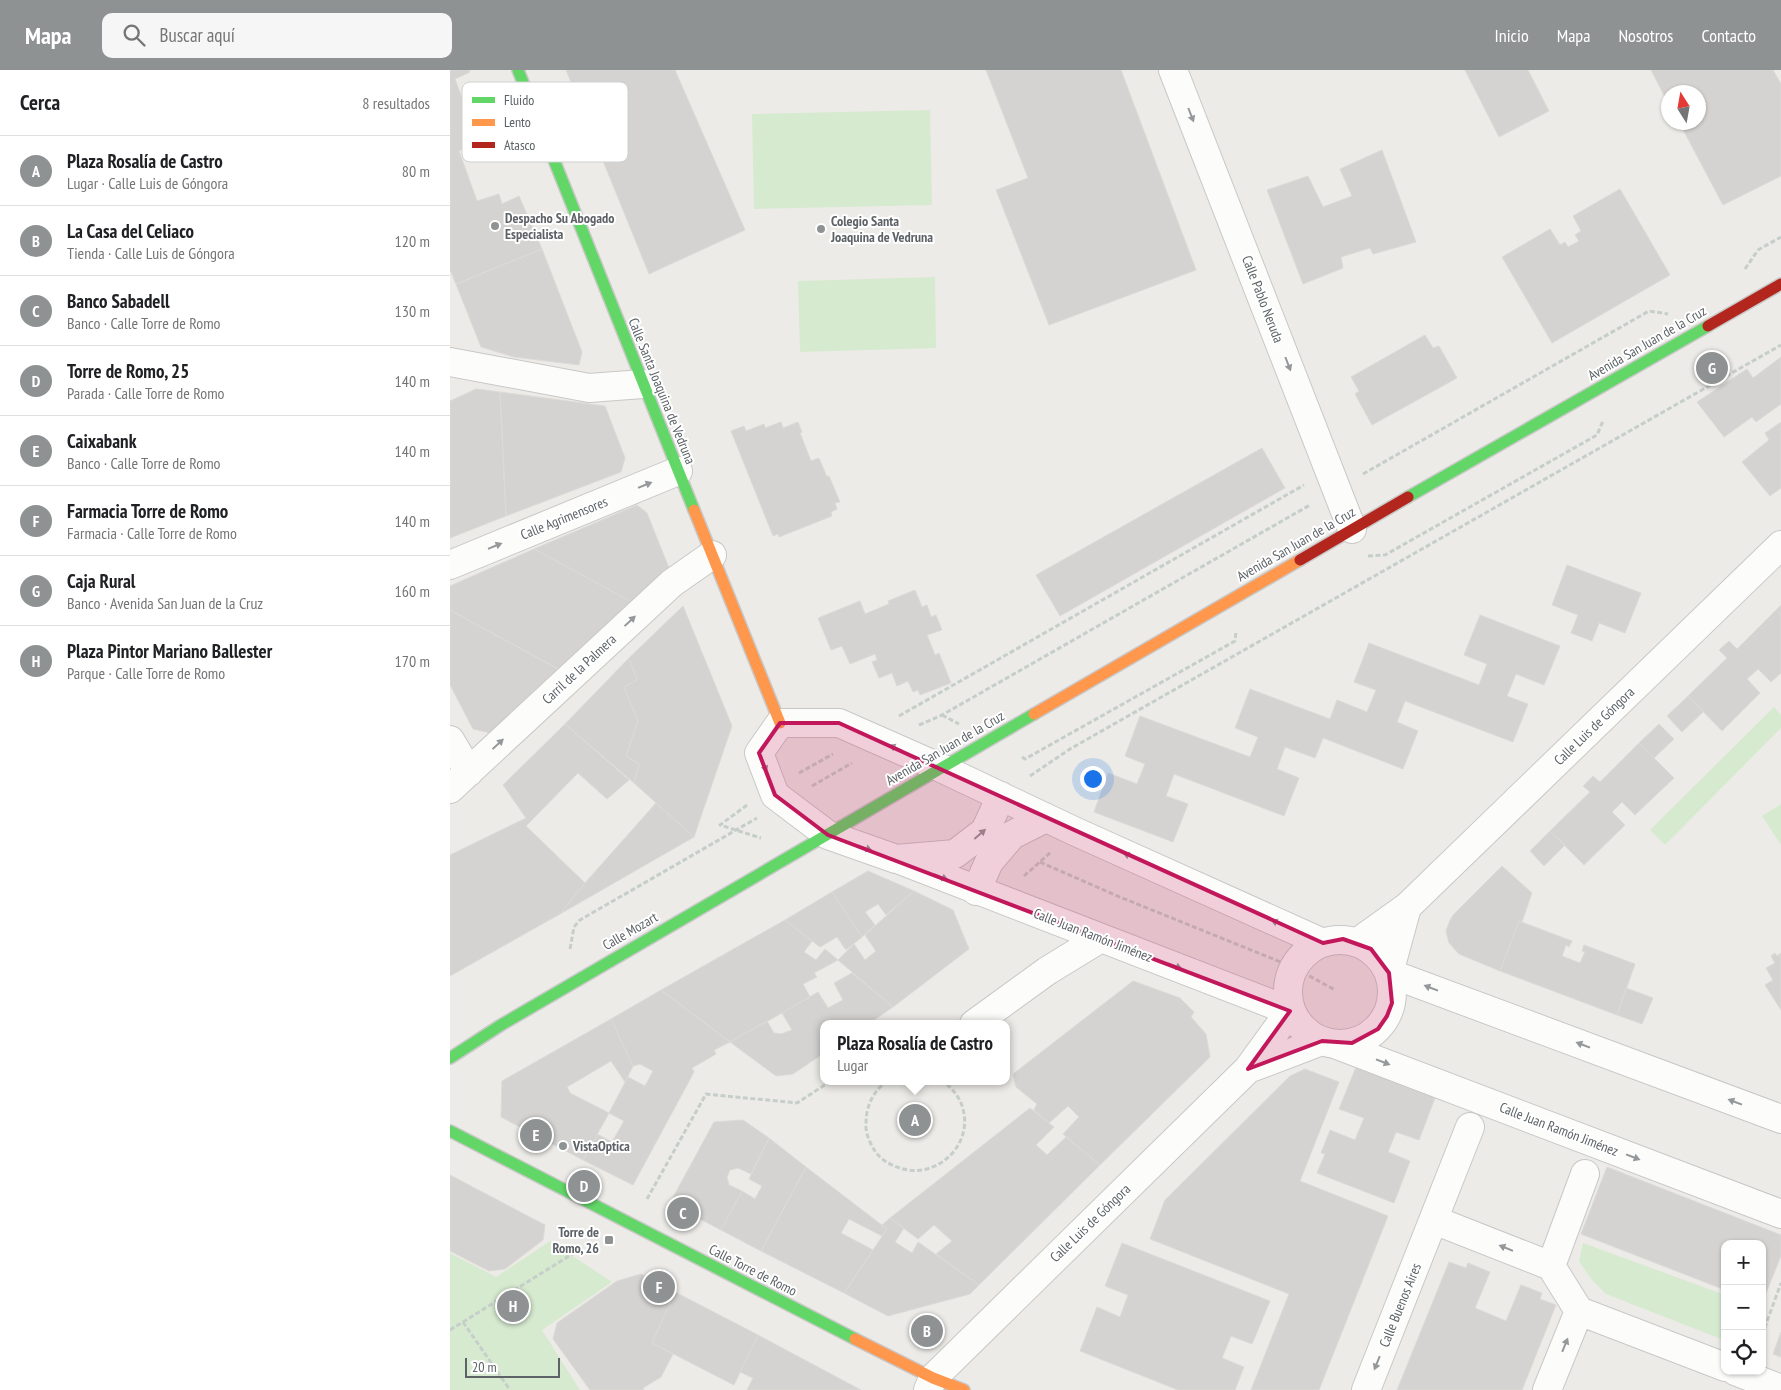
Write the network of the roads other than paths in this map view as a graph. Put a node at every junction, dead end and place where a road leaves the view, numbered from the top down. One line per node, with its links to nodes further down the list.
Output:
1 (518, 70): 3 (street, Calle Santa Joaquina de Vedruna)
2 (1173, 70): 9 (street, Calle Pablo Neruda, one-way to 9)
3 (523, 82)
4 (555, 162): 7 (street, Calle Santa Joaquina de Vedruna)
5 (1781, 284): 9 (street, Avenida San Juan de la Cruz)
6 (450, 362): 7 (street)
7 (643, 384): 8 (street, Calle Santa Joaquina de Vedruna)
8 (678, 471): 11 (street, Calle Santa Joaquina de Vedruna); 12 (street, Calle Agrimensores, one-way to 8)
9 (1352, 529): 15 (street, Avenida San Juan de la Cruz)
10 (1781, 545): 22 (street, Calle Luis de Góngora)
11 (712, 556): 13 (street, Calle Santa Joaquina de Vedruna); 16 (street, Carril de la Palmera, one-way to 11)
12 (450, 565)
13 (780, 723): 15 (street, one-way to 13); 19 (street, Calle Juan Ramón Jiménez, one-way to 19)
14 (450, 740): 16 (street)
15 (941, 768): 17 (street); 19 (street, Avenida San Juan de la Cruz)
16 (459, 781)
17 (1001, 796): 18 (street); 20 (street, one-way to 17)
18 (1046, 818): 21 (street); 25 (street, one-way to 18)
19 (828, 835): 20 (street, Calle Juan Ramón Jiménez, one-way to 20); 30 (street, Calle Mozart)
20 (899, 858): 21 (street, Calle Juan Ramón Jiménez, one-way to 21)
21 (987, 895): 23 (street, Calle Juan Ramón Jiménez)
22 (1408, 907): 24 (street, Calle Luis de Góngora); 26 (street, Calle Luis de Góngora)
23 (1101, 938): 27 (street, Calle Juan Ramón Jiménez, one-way to 27); 28 (street)
24 (1358, 942): 25 (street); 26 (street, Calle Luis de Góngora)
25 (1322, 943): 27 (street)
26 (1389, 973): 29 (street, Calle Luis de Góngora); 32 (street, one-way to 26)
27 (1290, 1011): 29 (street); 31 (street, Calle Luis de Góngora)
28 (979, 1020)
29 (1329, 1043): 31 (street, Calle Luis de Góngora); 36 (street, Calle Juan Ramón Jiménez, one-way to 36)
30 (450, 1058)
31 (1248, 1069): 42 (street, Calle Luis de Góngora)
32 (1781, 1119)
33 (1470, 1127): 37 (street, Calle Buenos Aires)
34 (450, 1131): 42 (street, Calle Torre de Romo)
35 (1586, 1174): 38 (street)
36 (1781, 1214)
37 (1434, 1220): 38 (street, one-way to 37); 45 (street, Calle Buenos Aires, one-way to 45)
38 (1551, 1266): 39 (street)
39 (1579, 1311): 40 (street); 46 (street, one-way to 39)
40 (1721, 1365)
41 (1745, 1375): 43 (street)
42 (931, 1384): 44 (street, Calle Torre de Romo)
43 (1781, 1389)
44 (964, 1390)
45 (1366, 1390)
46 (1547, 1390)

